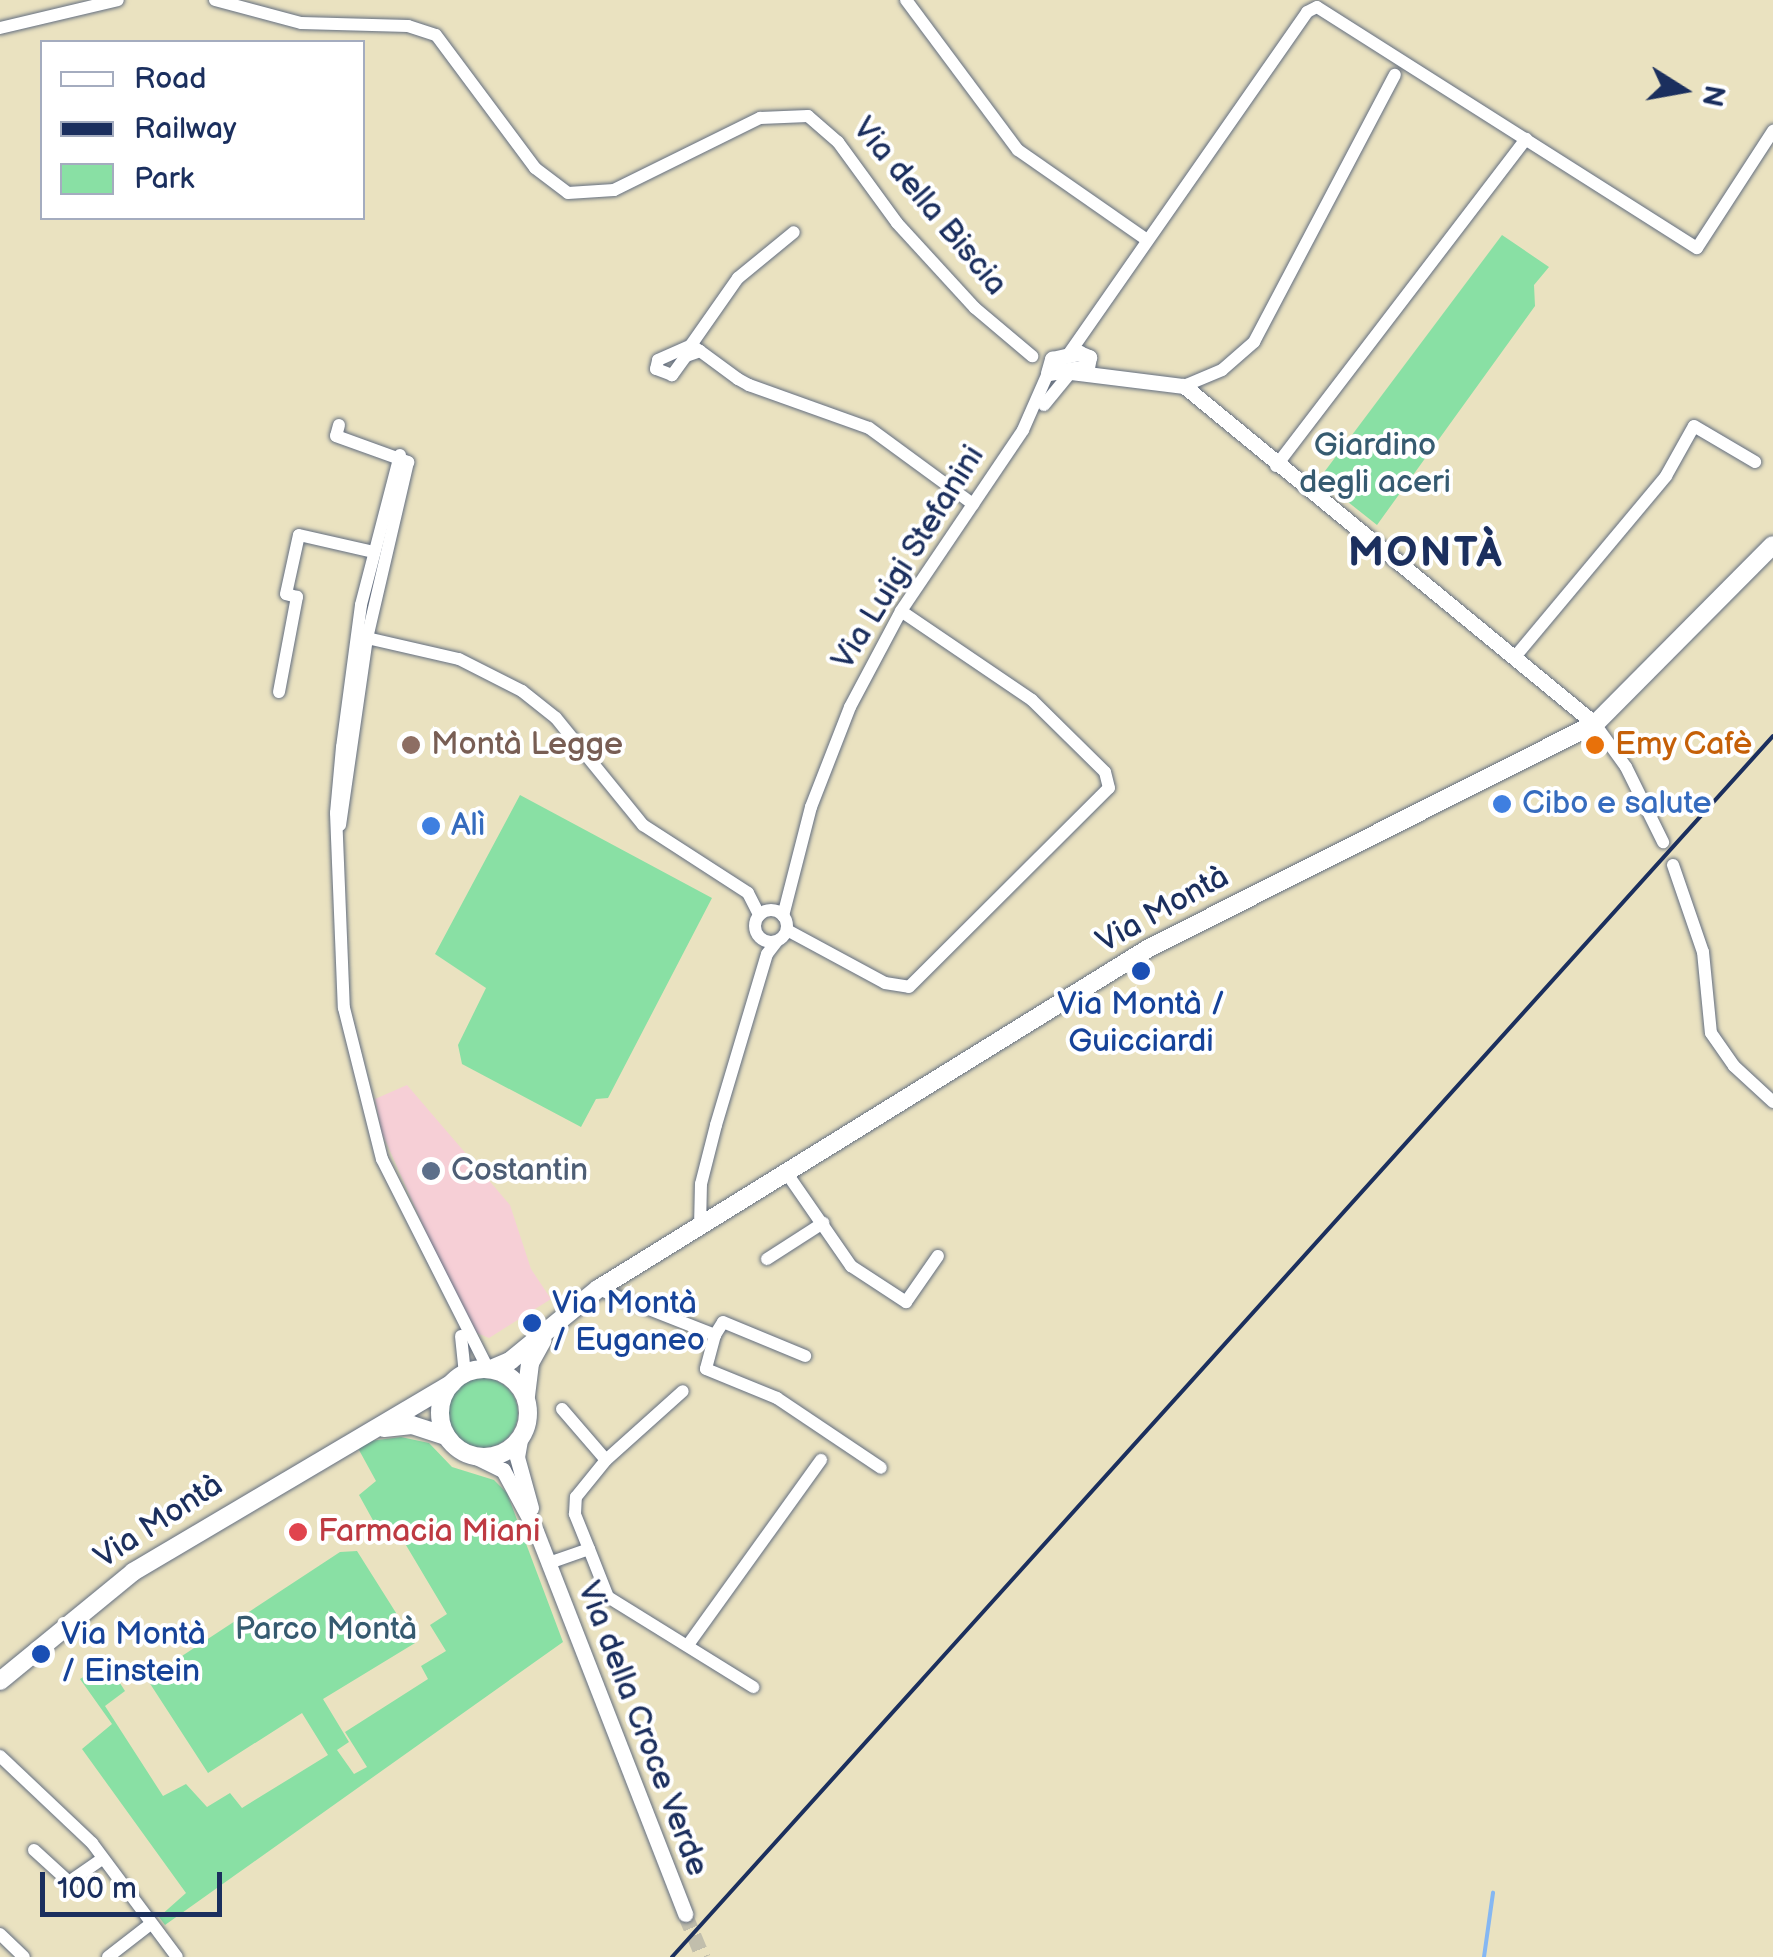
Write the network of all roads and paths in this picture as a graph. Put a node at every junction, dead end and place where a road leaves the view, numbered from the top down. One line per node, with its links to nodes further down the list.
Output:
1 (118, 0): 5 (street)
2 (215, 0): 14 (street, Via della Biscia)
3 (906, 0): 10 (street)
4 (1317, 3): 8 (street); 10 (street)
5 (0, 28)
6 (1395, 75): 17 (street)
7 (1773, 132): 8 (street)
8 (1526, 139): 22 (street)
9 (794, 232): 23 (street)
10 (1147, 240): 11 (street)
11 (1090, 332): 12 (street); 13 (street)
12 (1068, 355): 13 (street, Via della Biscia); 14 (street, Via della Biscia)
13 (1090, 358): 15 (street, Via della Biscia); 16 (street)
14 (1049, 367): 15 (street, Via della Biscia); 19 (street, Via Luigi Stefanini)
15 (1070, 372): 16 (street, Via della Biscia); 19 (street, Via Luigi Stefanini)
16 (1114, 378): 17 (street, Via della Biscia)
17 (1184, 386): 22 (street)
18 (338, 426): 20 (street)
19 (1023, 430): 23 (street, Via Luigi Stefanini)
20 (403, 456): 24 (street); 26 (street)
21 (1755, 462): 31 (street)
22 (1276, 466): 31 (street)
23 (973, 504): 29 (street, Via Luigi Stefanini)
24 (390, 528): 26 (street); 27 (street)
25 (1773, 545): 34 (main road, Via Montà)
26 (373, 552): 27 (street); 28 (street); 33 (street)
27 (380, 572): 30 (street)
28 (361, 609): 30 (street); 32 (street)
29 (901, 611): 38 (street, Via Luigi Stefanini); 40 (street)
30 (367, 638): 32 (street); 35 (street); 39 (street)
31 (1514, 658): 34 (street)
32 (349, 681): 35 (street)
33 (279, 692)
34 (1594, 724): 36 (street); 43 (main road, Via Montà)
35 (340, 825): 50 (street)
36 (1663, 842)
37 (1673, 865): 42 (street)
38 (786, 888): 39 (street, Via Luigi Stefanini); 40 (street, Via Luigi Stefanini)
39 (763, 912): 40 (street); 41 (street)
40 (785, 923): 41 (street)
41 (769, 945): 45 (street)
42 (1773, 1102)
43 (788, 1175): 44 (street); 45 (main road, Via Montà)
44 (823, 1224): 46 (street); 47 (street)
45 (700, 1227): 48 (main road, Via Montà)
46 (938, 1256)
47 (768, 1259)
48 (598, 1290): 49 (main road, Via Montà); 51 (street)
49 (562, 1314): 53 (main road, Via Montà); 56 (main road, Via Montà)
50 (457, 1319): 53 (street); 54 (street)
51 (715, 1336): 52 (street); 64 (street)
52 (805, 1356)
53 (489, 1369): 54 (main road, Via Montà); 56 (main road)
54 (458, 1378): 58 (main road, Via Montà); 59 (main road)
55 (683, 1391): 62 (street, Via della Croce Verde)
56 (526, 1396): 60 (main road, Via Montà)
57 (562, 1409): 62 (street)
58 (364, 1432): 59 (main road, Via Montà); 69 (main road, Via Montà)
59 (446, 1436): 61 (main road, Via Montà)
60 (520, 1440): 61 (main road); 65 (street, Via della Croce Verde)
61 (476, 1457): 65 (street, Via della Croce Verde)
62 (606, 1460): 66 (street, Via della Croce Verde)
63 (822, 1460): 68 (street)
64 (881, 1468)
65 (536, 1532): 67 (street, Via della Croce Verde)
66 (589, 1548): 67 (street, Via della Croce Verde); 68 (street, Via della Croce Verde)
67 (549, 1563): 75 (street, Via della Croce Verde)
68 (688, 1645): 70 (street, Via della Croce Verde)
69 (0, 1681)
70 (754, 1688)
71 (5, 1761): 72 (street); 74 (street)
72 (0, 1780)
73 (34, 1850): 74 (street)
74 (102, 1858): 76 (street)
75 (684, 1914)
76 (148, 1926): 79 (street); 80 (street)
77 (0, 1934): 78 (street)
78 (24, 1957)
79 (108, 1957)
80 (177, 1957)

